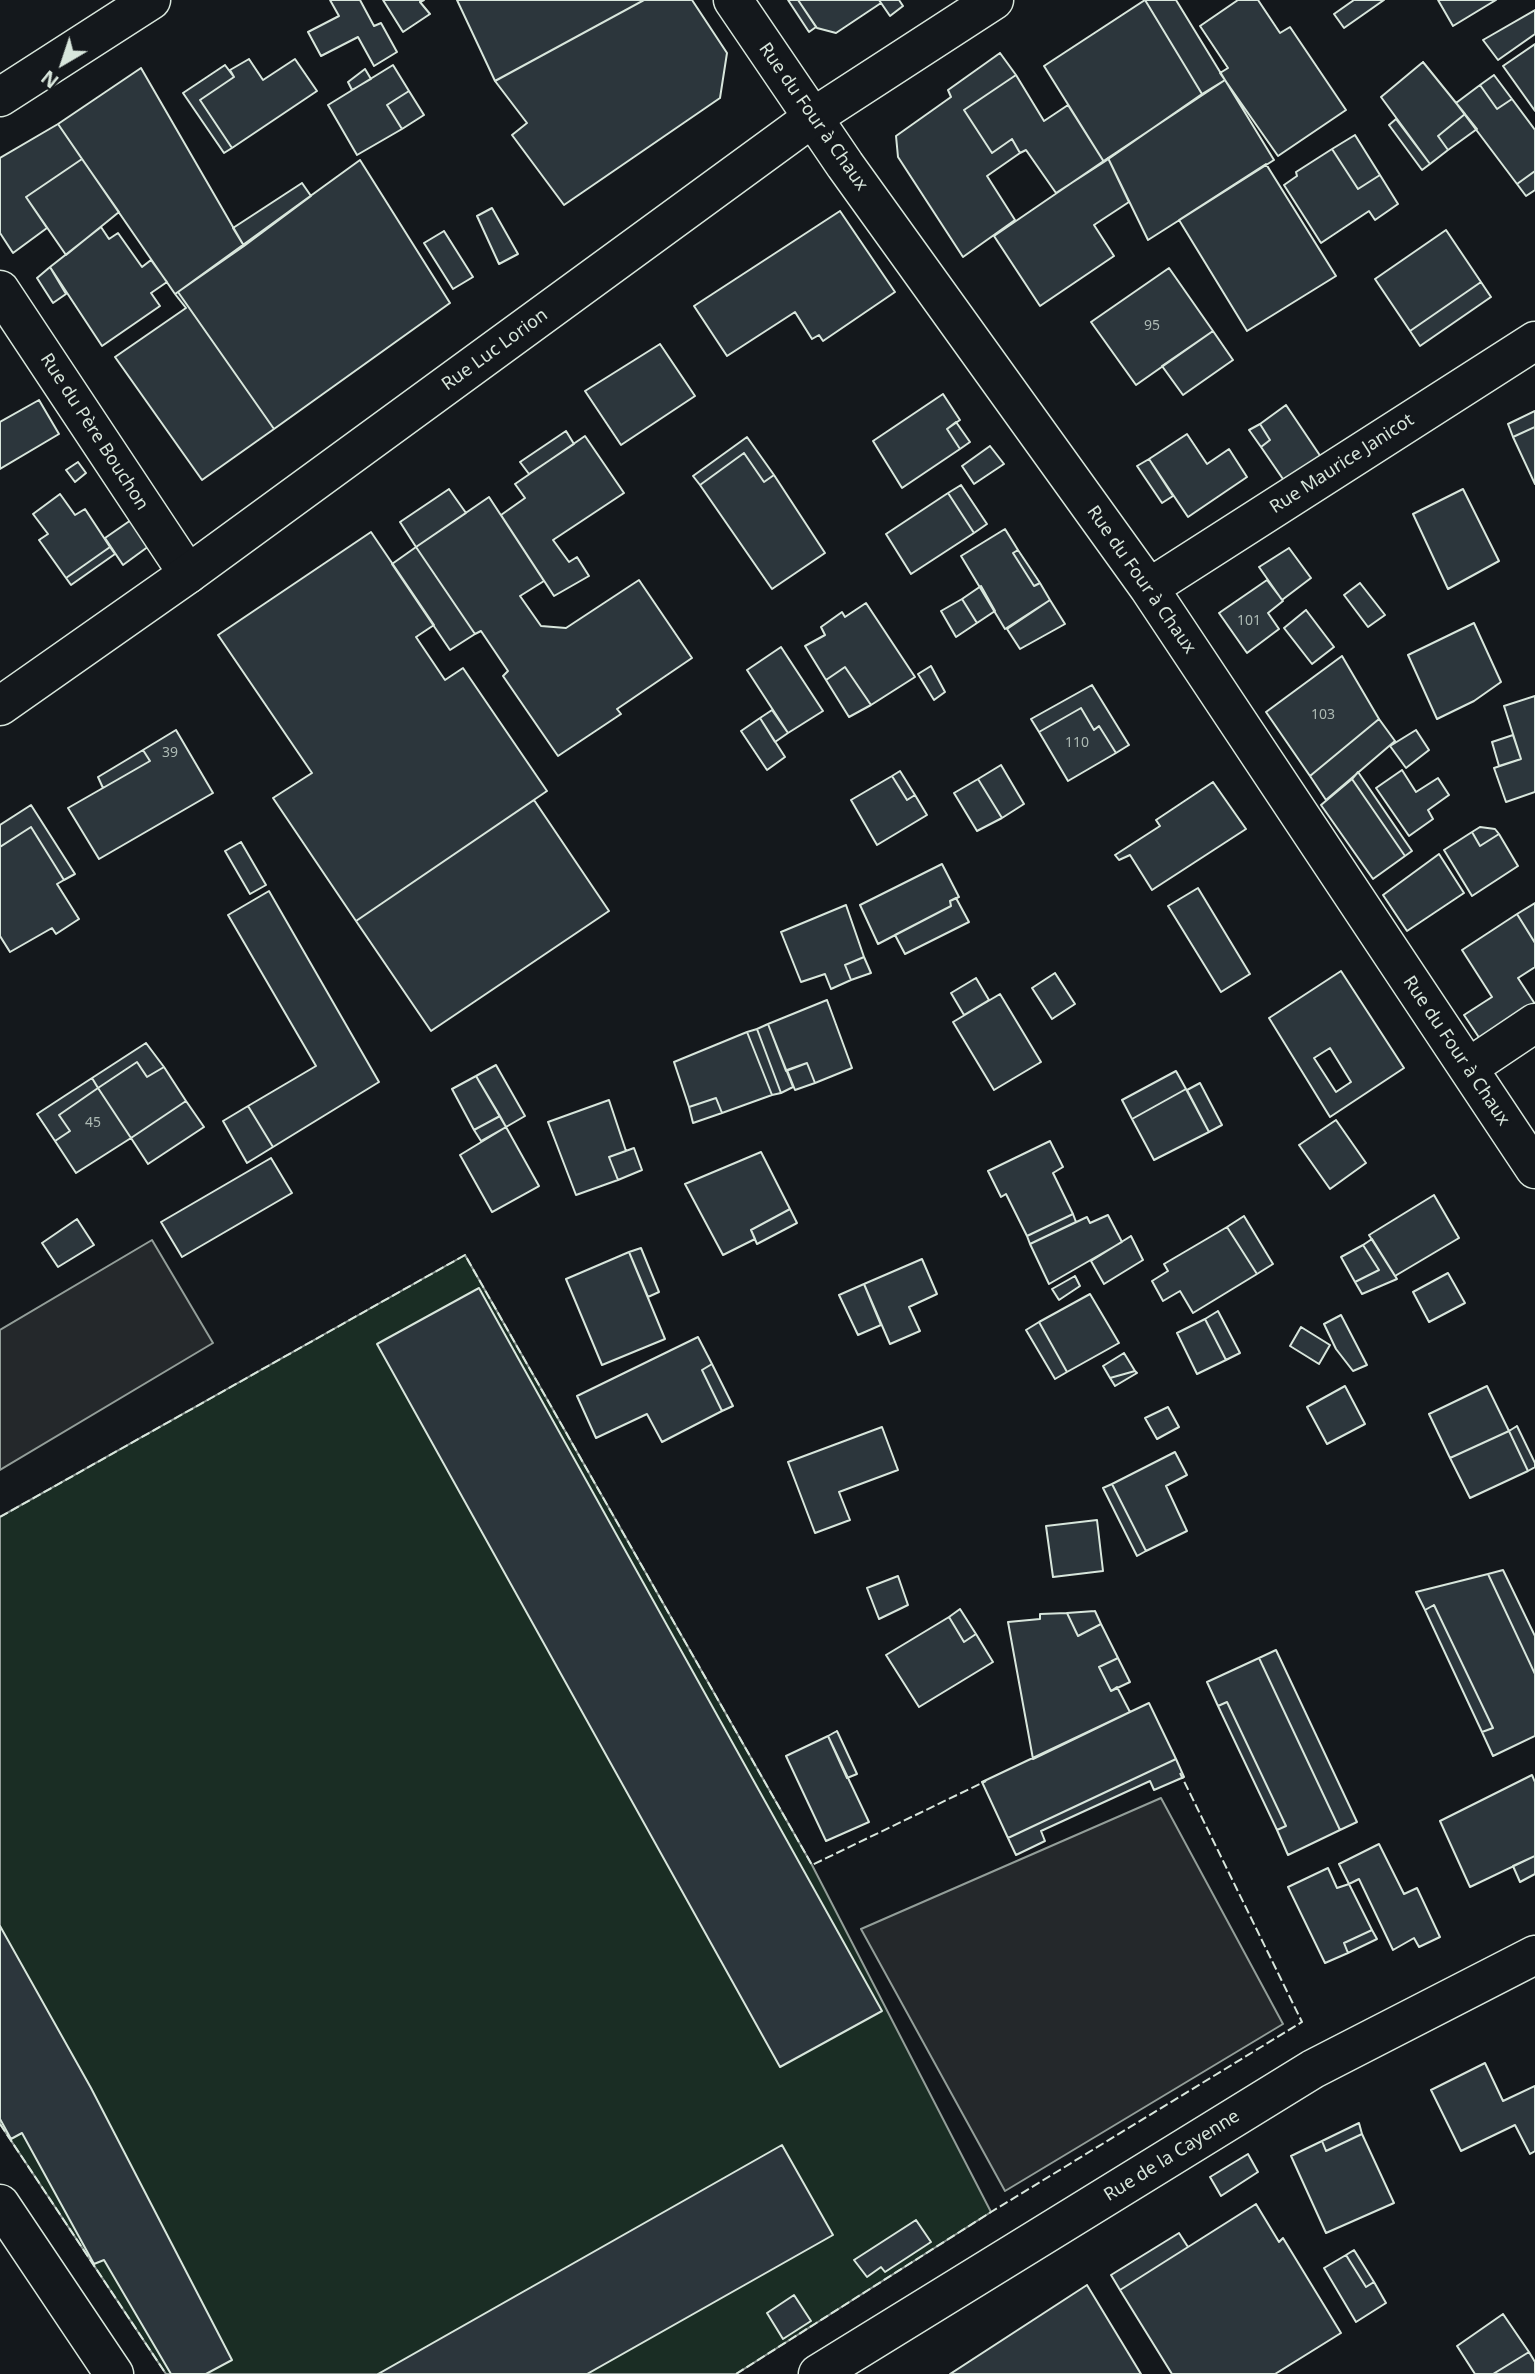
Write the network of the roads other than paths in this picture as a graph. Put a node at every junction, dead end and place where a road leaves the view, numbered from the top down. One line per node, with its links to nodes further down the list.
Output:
1 (151, 0): 4 (street)
2 (733, 0): 5 (street, Rue du Four à Chaux)
3 (994, 0): 5 (street, Rue Luc Lorion)
4 (0, 97)
5 (812, 118): 8 (street, Rue Luc Lorion); 9 (street, Rue du Four à Chaux)
6 (0, 290): 8 (street, Rue du Père Bouchon)
7 (1535, 341): 9 (street, Rue Maurice Janicot)
8 (188, 574): 10 (street, Rue Luc Lorion)
9 (1149, 588): 12 (street, Rue du Four à Chaux)
10 (0, 706)
11 (1535, 1023): 12 (street)
12 (1468, 1068): 13 (street, Rue du Four à Chaux)
13 (1535, 1169)
14 (1535, 1955): 17 (street, Rue de la Cayenne)
15 (0, 2204): 16 (street)
16 (114, 2374)
17 (818, 2374)

